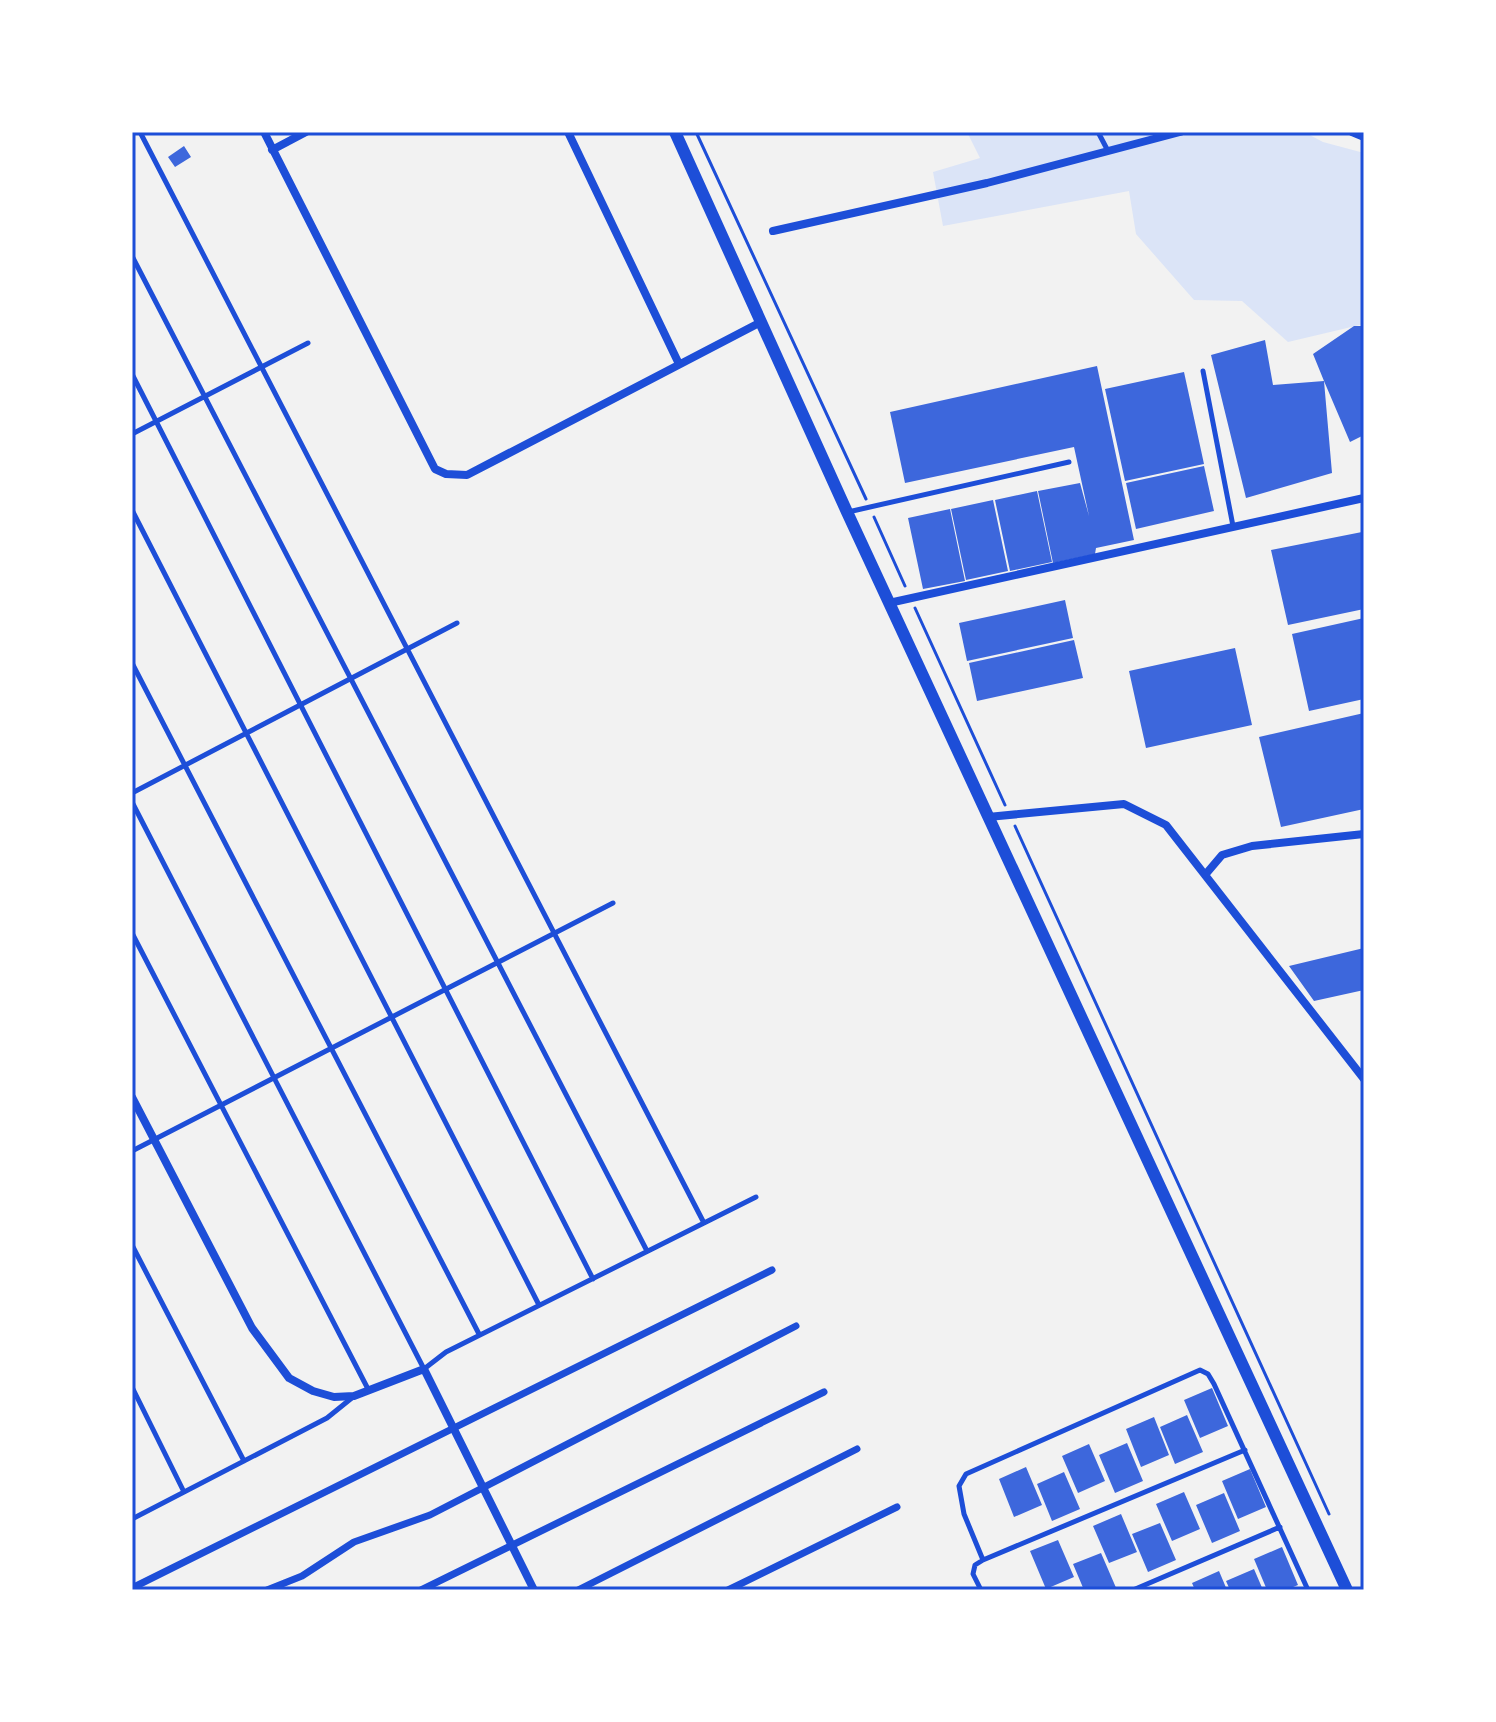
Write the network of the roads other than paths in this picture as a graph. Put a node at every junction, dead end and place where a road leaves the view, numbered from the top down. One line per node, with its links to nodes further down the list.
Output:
1 (140, 132): 18 (lane)
2 (264, 132): 11 (street)
3 (306, 132): 11 (street)
4 (568, 132): 17 (street)
5 (675, 132): 15 (street)
6 (1098, 132): 12 (lane)
7 (1180, 132): 9 (street)
8 (1352, 132): 10 (street)
9 (1147, 136): 12 (street)
10 (1364, 137)
11 (272, 150): 17 (street)
12 (1108, 152): 13 (street)
13 (773, 231)
14 (132, 256): 21 (lane)
15 (761, 322): 17 (street); 27 (street)
16 (308, 343): 18 (lane)
17 (679, 364)
18 (261, 367): 21 (lane); 31 (lane)
19 (1203, 371): 28 (lane)
20 (132, 374): 22 (lane)
21 (205, 396): 22 (lane); 33 (lane)
22 (156, 422): 23 (lane); 34 (lane)
23 (132, 434)
24 (1069, 462): 27 (lane)
25 (1364, 498): 28 (street)
26 (132, 510): 35 (lane)
27 (847, 512): 29 (street)
28 (1233, 527): 29 (street)
29 (889, 603): 39 (street)
30 (457, 623): 31 (lane)
31 (408, 650): 33 (lane); 44 (lane)
32 (132, 663): 36 (lane)
33 (351, 680): 34 (lane); 45 (lane)
34 (301, 706): 35 (lane); 46 (lane)
35 (247, 734): 36 (lane); 47 (lane)
36 (185, 766): 37 (lane); 48 (lane)
37 (132, 793)
38 (132, 802): 49 (lane)
39 (988, 817): 41 (street); 89 (street)
40 (1364, 834): 41 (street)
41 (1205, 875): 50 (street)
42 (613, 903): 44 (lane)
43 (132, 933): 52 (lane)
44 (554, 933): 45 (lane); 56 (lane)
45 (498, 962): 46 (lane); 58 (lane)
46 (445, 989): 47 (lane); 60 (lane)
47 (391, 1017): 48 (lane); 61 (lane)
48 (331, 1048): 49 (lane); 63 (lane)
49 (274, 1078): 52 (lane); 64 (lane)
50 (1364, 1079)
51 (132, 1097): 53 (street)
52 (221, 1105): 53 (lane); 66 (lane)
53 (154, 1140): 54 (lane); 68 (street)
54 (132, 1151)
55 (756, 1197): 56 (lane)
56 (704, 1223): 58 (lane)
57 (132, 1245): 72 (lane)
58 (647, 1251): 60 (lane)
59 (772, 1270): 69 (street)
60 (593, 1279): 61 (lane)
61 (539, 1305): 63 (lane)
62 (796, 1326): 73 (street)
63 (479, 1334): 64 (lane)
64 (424, 1369): 66 (street); 69 (street)
65 (132, 1387): 74 (lane)
66 (368, 1389): 68 (street)
67 (824, 1392): 78 (street)
68 (354, 1396): 72 (lane)
69 (453, 1428): 73 (street); 80 (street)
70 (857, 1449): 84 (street)
71 (1245, 1450): 77 (lane); 79 (lane); 79 (lane)
72 (244, 1461): 74 (lane)
73 (482, 1485): 78 (street); 81 (street)
74 (184, 1492): 76 (lane)
75 (897, 1507): 85 (street)
76 (132, 1519)
77 (1280, 1527): 87 (lane); 88 (lane)
78 (512, 1545): 82 (street); 83 (street)
79 (983, 1560): 86 (lane)
80 (132, 1588)
81 (267, 1590)
82 (421, 1590)
83 (534, 1590)
84 (578, 1590)
85 (728, 1590)
86 (981, 1590)
87 (1133, 1590)
88 (1308, 1590)
89 (1347, 1590)

